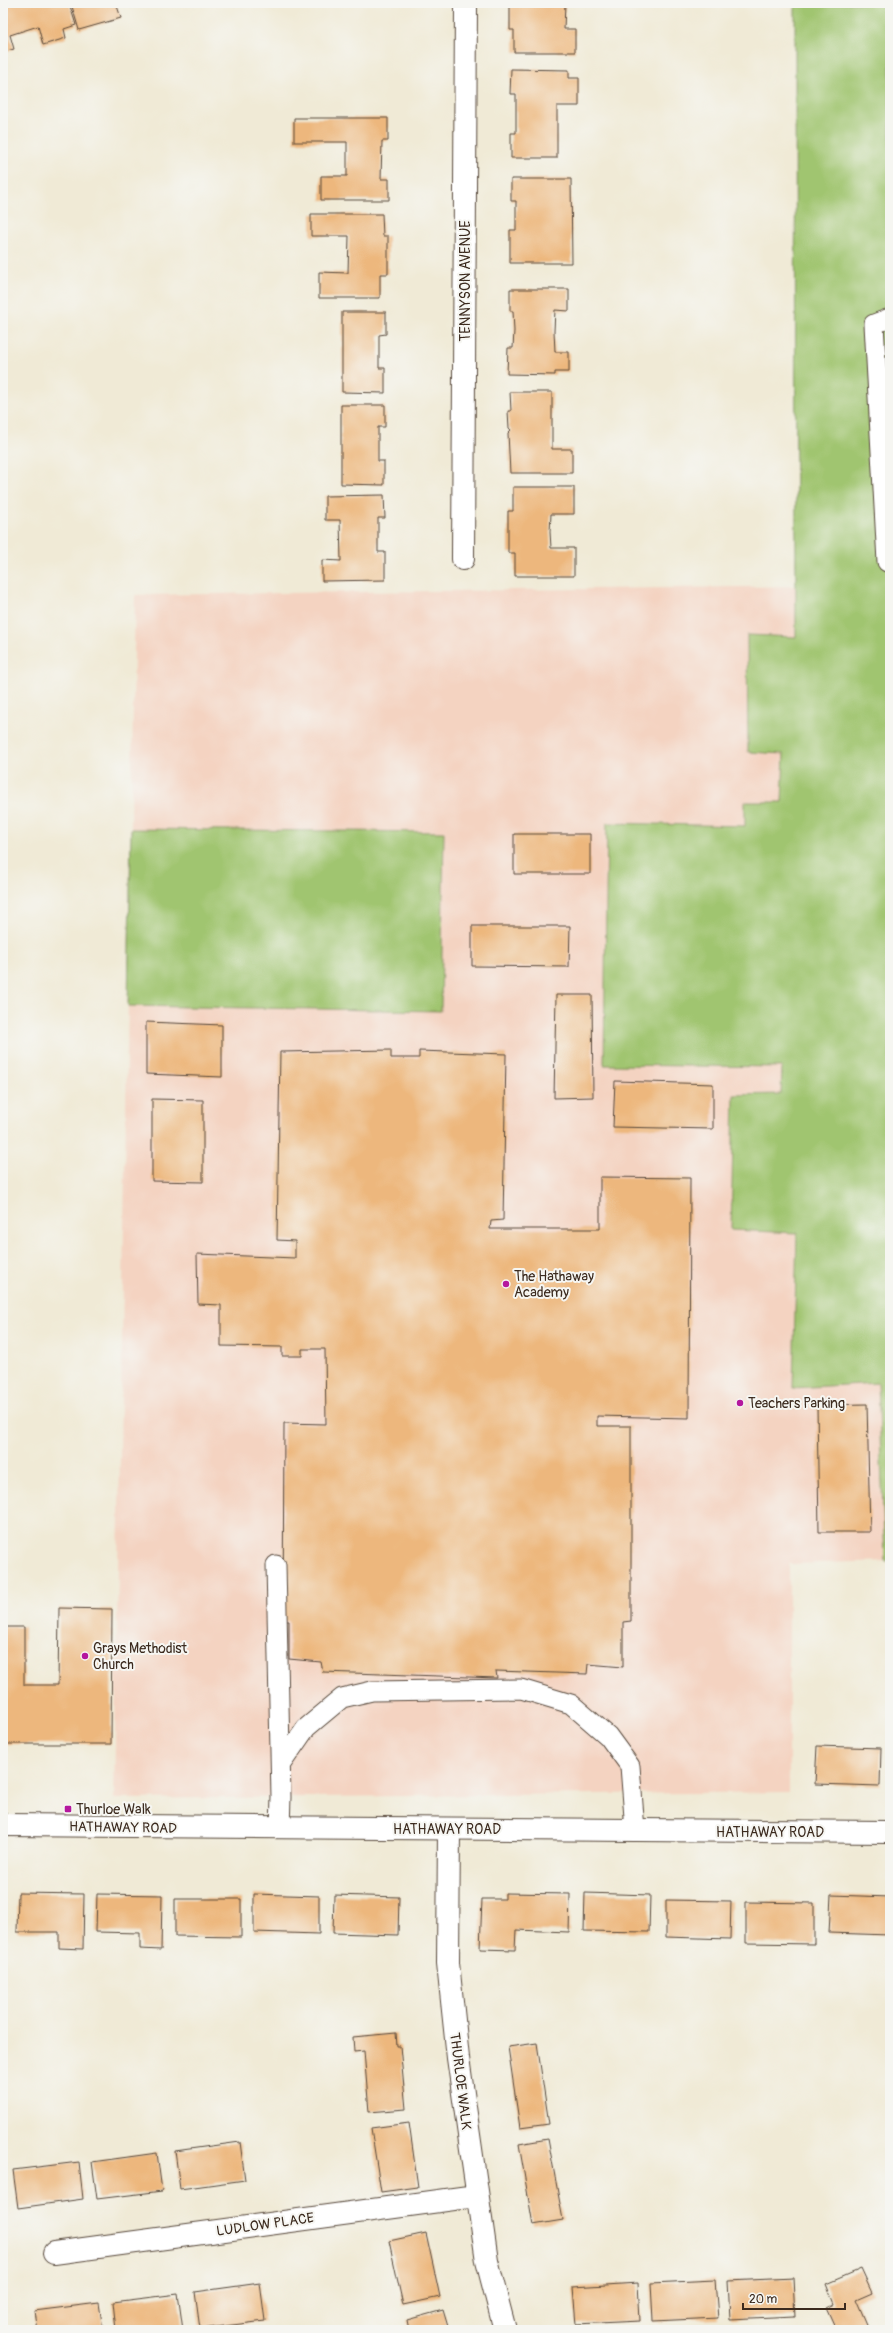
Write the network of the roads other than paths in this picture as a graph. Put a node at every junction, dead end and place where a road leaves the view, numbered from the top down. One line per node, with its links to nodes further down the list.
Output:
1 (466, 3): 3 (street, TENNYSON AVENUE)
2 (890, 318): 4 (lane)
3 (463, 560)
4 (887, 562)
5 (276, 1565): 6 (lane)
6 (281, 1764): 8 (lane); 10 (lane)
7 (3, 1825): 8 (street, HATHAWAY ROAD)
8 (280, 1828): 9 (street, HATHAWAY ROAD)
9 (449, 1829): 10 (street, HATHAWAY ROAD); 12 (street, THURLOE WALK)
10 (635, 1830): 11 (street, HATHAWAY ROAD)
11 (890, 1832)
12 (476, 2196): 13 (street, LUDLOW PLACE); 14 (street, THURLOE WALK)
13 (54, 2253)
14 (504, 2330)

